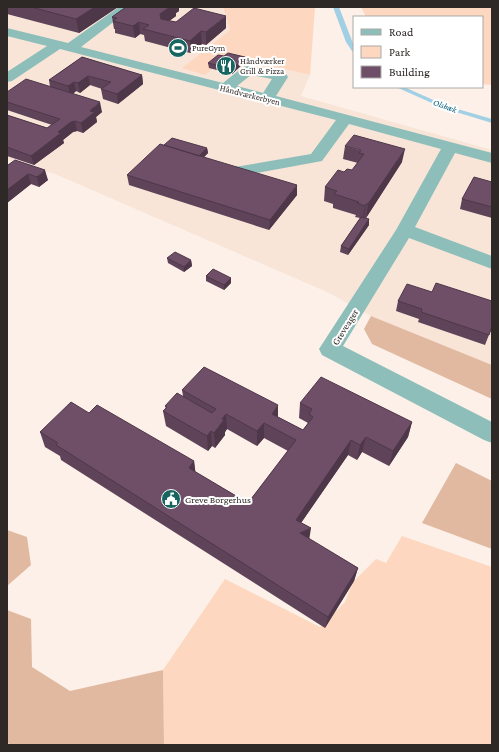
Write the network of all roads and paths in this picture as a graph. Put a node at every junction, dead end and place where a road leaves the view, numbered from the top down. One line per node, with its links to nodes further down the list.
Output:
1 (127, 7): 3 (street)
2 (7, 32): 3 (street, Håndværkerbyen)
3 (63, 48): 4 (street); 5 (street, Håndværkerbyen)
4 (7, 78)
5 (225, 88): 6 (street, Håndværkerbyen); 6 (street)
6 (266, 99): 7 (street, Håndværkerbyen)
7 (345, 118): 8 (street, Håndværkerbyen); 10 (street)
8 (450, 147): 9 (street, Håndværkerbyen); 11 (street, Greveager)
9 (492, 158)
10 (241, 171)
11 (405, 230): 12 (street); 13 (street, Greveager)
12 (492, 263)
13 (492, 432)

